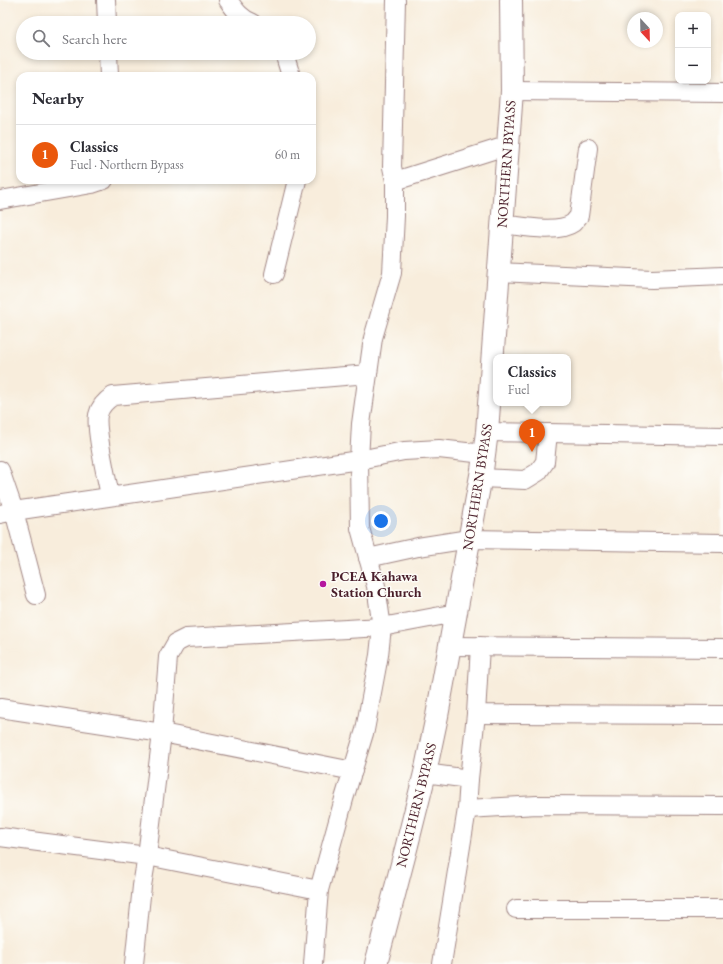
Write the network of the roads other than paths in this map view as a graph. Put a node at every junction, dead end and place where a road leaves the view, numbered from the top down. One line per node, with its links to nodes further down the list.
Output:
1 (106, 0): 5 (street)
2 (228, 0): 6 (street)
3 (396, 0): 15 (street)
4 (511, 0): 11 (main road, NORTHERN BYPASS)
5 (107, 16)
6 (241, 16)
7 (108, 60): 9 (street)
8 (286, 60): 10 (street)
9 (109, 72)
10 (290, 72)
11 (512, 92): 12 (street); 13 (main road, NORTHERN BYPASS)
12 (723, 93)
13 (508, 145): 15 (street); 19 (main road, NORTHERN BYPASS)
14 (588, 148): 19 (street)
15 (395, 181): 23 (street)
16 (92, 184): 18 (street)
17 (296, 184): 21 (street)
18 (0, 200)
19 (502, 224): 20 (main road, NORTHERN BYPASS)
20 (498, 272): 22 (street); 24 (main road, NORTHERN BYPASS)
21 (274, 274)
22 (723, 276)
23 (368, 374): 28 (street); 31 (street)
24 (487, 432): 25 (street); 27 (main road, NORTHERN BYPASS)
25 (548, 433): 26 (street); 30 (street)
26 (723, 436)
27 (484, 454): 28 (street); 30 (main road, NORTHERN BYPASS)
28 (359, 460): 31 (street); 35 (street)
29 (0, 470): 32 (street)
30 (480, 478): 33 (main road, NORTHERN BYPASS)
31 (110, 496): 32 (street)
32 (7, 513): 36 (street)
33 (469, 539): 34 (street); 35 (street); 37 (main road, NORTHERN BYPASS)
34 (723, 543)
35 (368, 558): 38 (street)
36 (36, 595)
37 (456, 613): 38 (street); 39 (main road, NORTHERN BYPASS)
38 (382, 627): 45 (street); 46 (street)
39 (450, 646): 40 (street); 47 (main road, NORTHERN BYPASS)
40 (480, 646): 41 (street); 43 (street)
41 (723, 648)
42 (0, 708): 45 (street)
43 (476, 714): 44 (street); 48 (street)
44 (723, 715)
45 (162, 733): 46 (street); 52 (street)
46 (353, 771): 53 (street)
47 (425, 773): 48 (street); 56 (main road, NORTHERN BYPASS)
48 (469, 779): 50 (street)
49 (723, 806): 50 (street)
50 (468, 809): 59 (street)
51 (0, 837): 52 (street)
52 (147, 856): 53 (street); 57 (street)
53 (320, 890): 58 (street)
54 (516, 909): 55 (street)
55 (723, 909)
56 (380, 963)
57 (134, 964)
58 (313, 964)
59 (442, 964)

